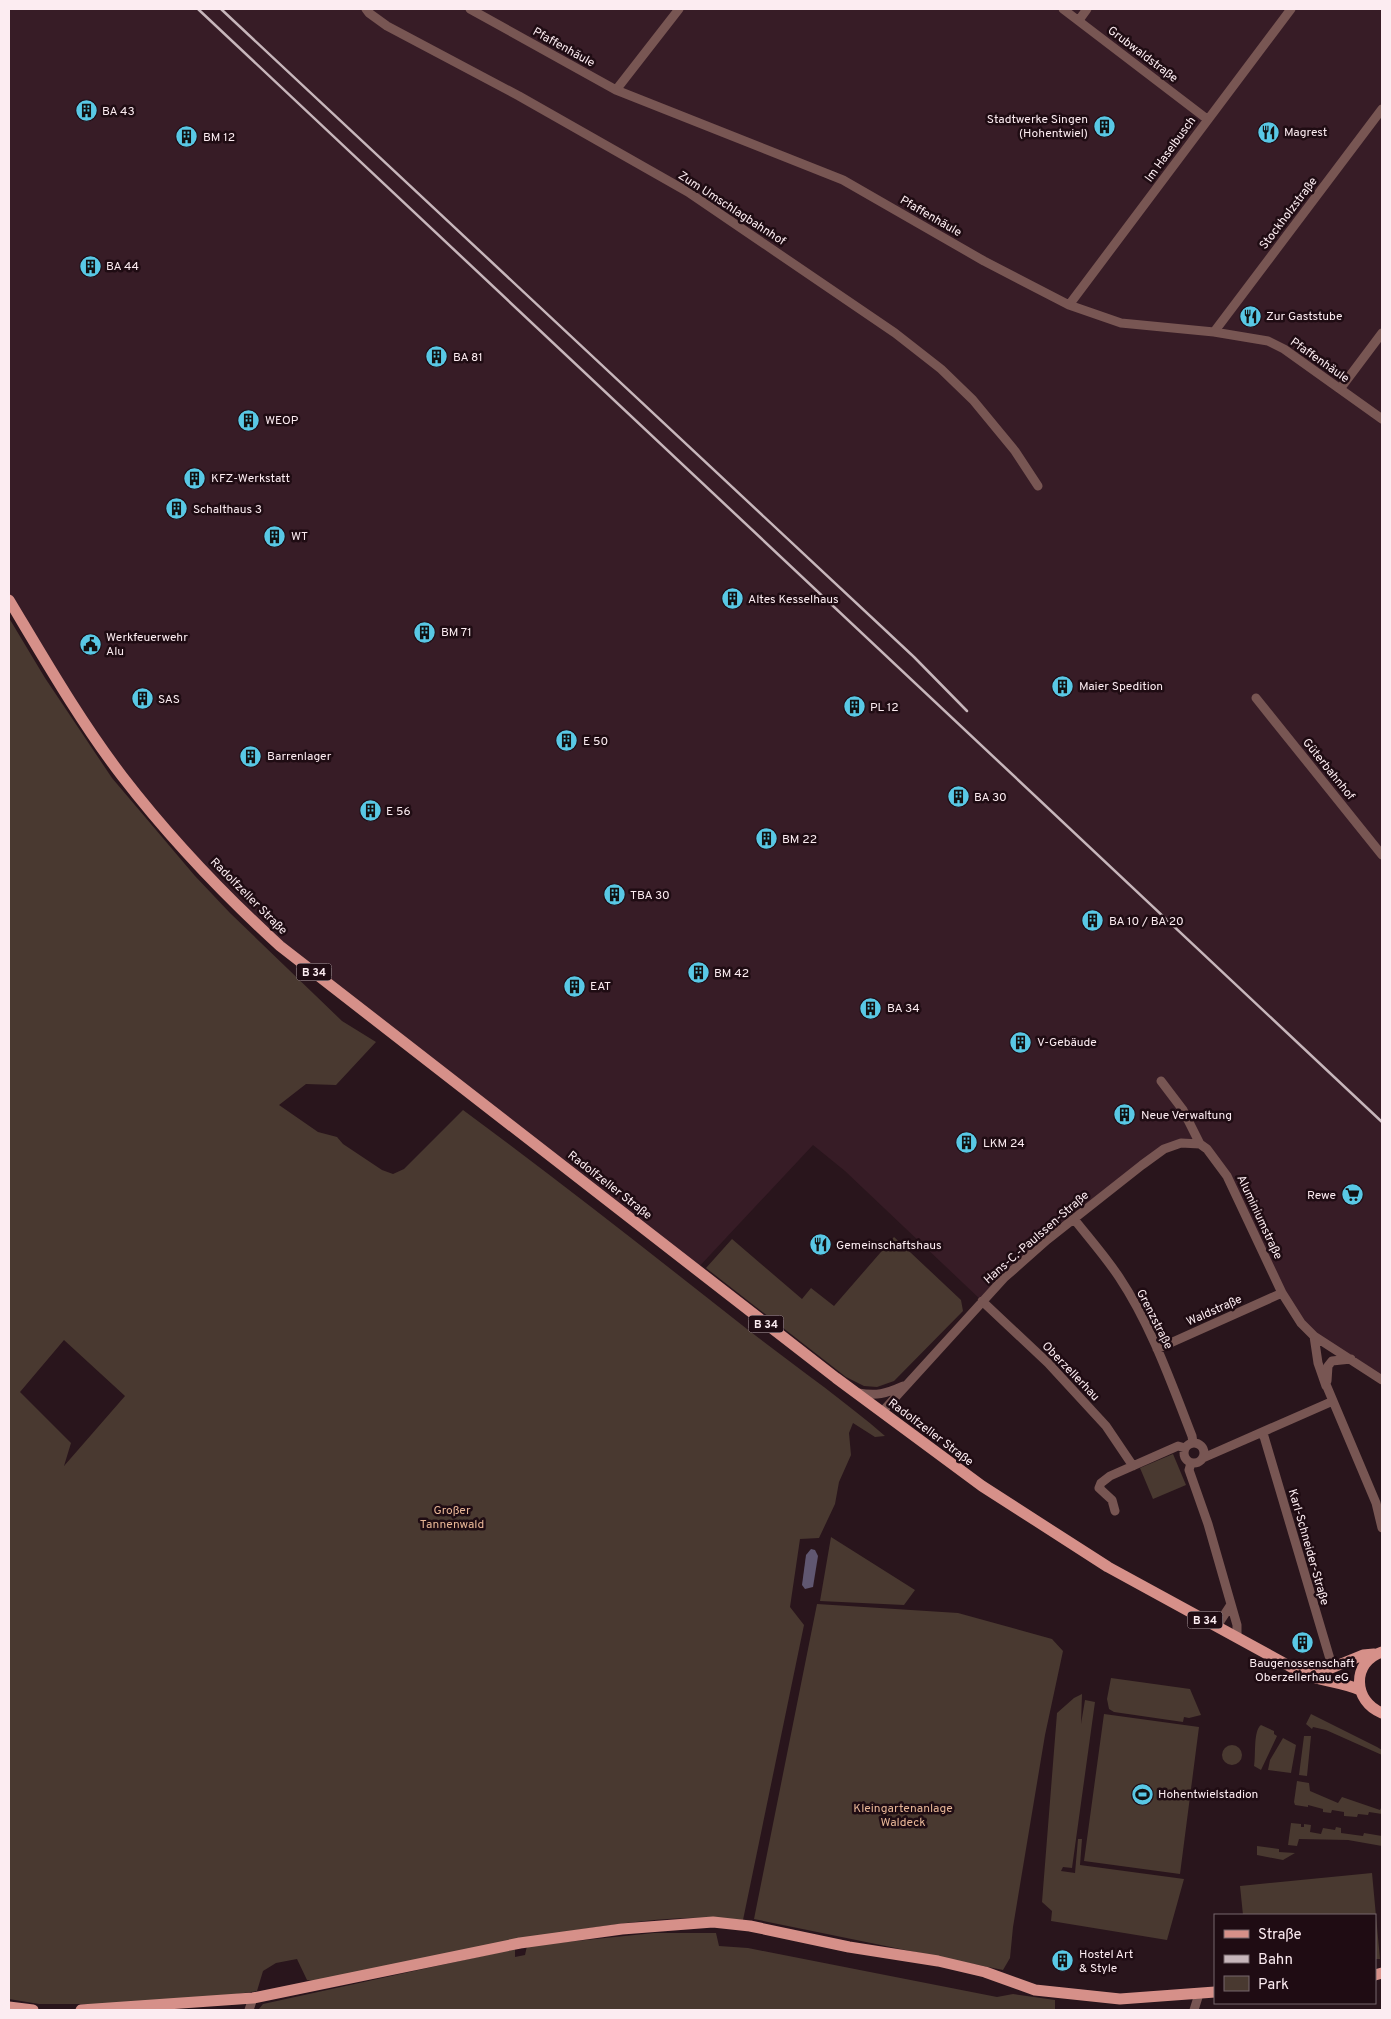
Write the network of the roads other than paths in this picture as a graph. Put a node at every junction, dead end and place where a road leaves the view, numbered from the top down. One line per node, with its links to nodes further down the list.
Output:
1 (366, 9): 16 (street, Zum Umschlagbahnhof)
2 (470, 9): 8 (street, Pfaffenhäule)
3 (679, 9): 8 (street)
4 (1063, 9): 7 (street, Grubwaldstraße)
5 (1087, 9): 7 (street)
6 (1291, 9): 10 (street, Im Haselbusch)
7 (1078, 20): 10 (street, Grubwaldstraße)
8 (616, 90): 11 (street, Pfaffenhäule)
9 (1382, 109): 12 (street, Stockholzstraße)
10 (1207, 119): 11 (street, Im Haselbusch)
11 (1069, 305): 12 (street, Pfaffenhäule)
12 (1214, 332): 14 (street, Pfaffenhäule)
13 (1382, 333): 14 (street)
14 (1340, 389): 15 (street, Pfaffenhäule)
15 (1382, 419)
16 (1038, 486)
17 (9, 600): 32 (main road, Radolfzeller Straße / B 34)
18 (1256, 698): 19 (street, Güterbahnhof)
19 (1382, 854)
20 (1161, 1081): 21 (street, Aluminiumstraße)
21 (1200, 1144): 22 (street, Hans-C.-Paulssen-Straße); 23 (street, Aluminiumstraße)
22 (1074, 1219): 24 (street, Hans-C.-Paulssen-Straße); 27 (street, Grenzstraße)
23 (1282, 1293): 25 (street, Aluminiumstraße); 27 (street, Waldstraße)
24 (982, 1301): 30 (street, Hans-C.-Paulssen-Straße); 39 (street, Oberzellerhau)
25 (1301, 1323): 26 (street, Aluminiumstraße); 31 (street, Aluminiumstraße)
26 (1314, 1336): 28 (street); 31 (street, Aluminiumstraße)
27 (1157, 1349): 36 (street, Grenzstraße)
28 (1351, 1359): 29 (street); 31 (street)
29 (1382, 1380)
30 (905, 1385): 32 (street); 34 (street, Hans-C.-Paulssen-Straße)
31 (1326, 1386): 33 (street, Aluminiumstraße)
32 (856, 1393): 34 (main road, Radolfzeller Straße / B 34)
33 (1333, 1401): 35 (street); 40 (street, Aluminiumstraße)
34 (882, 1412): 44 (main road, Radolfzeller Straße / B 34)
35 (1263, 1433): 37 (street); 47 (street, Karl-Schneider-Straße)
36 (1189, 1445): 37 (street); 38 (street); 39 (street)
37 (1203, 1458): 38 (street)
38 (1191, 1463): 43 (street)
39 (1133, 1466): 41 (street)
40 (1379, 1502): 42 (street, Aluminiumstraße)
41 (1115, 1510)
42 (1382, 1528)
43 (1230, 1606): 44 (street); 45 (street)
44 (1217, 1626): 45 (main road, Radolfzeller Straße / B 34)
45 (1238, 1638): 48 (main road, Radolfzeller Straße / B 34)
46 (1379, 1653): 47 (main road); 49 (main road)
47 (1338, 1665): 48 (main road)
48 (1302, 1673): 49 (main road, Radolfzeller Straße / B 34)
49 (1360, 1690): 50 (main road)
50 (1382, 1713)
51 (1214, 1992): 52 (main road)
52 (1199, 1994): 53 (main road); 58 (street)
53 (253, 1998): 56 (main road); 57 (street)
54 (9, 2007): 55 (main road)
55 (33, 2010)
56 (81, 2010)
57 (249, 2010)
58 (1194, 2010)

